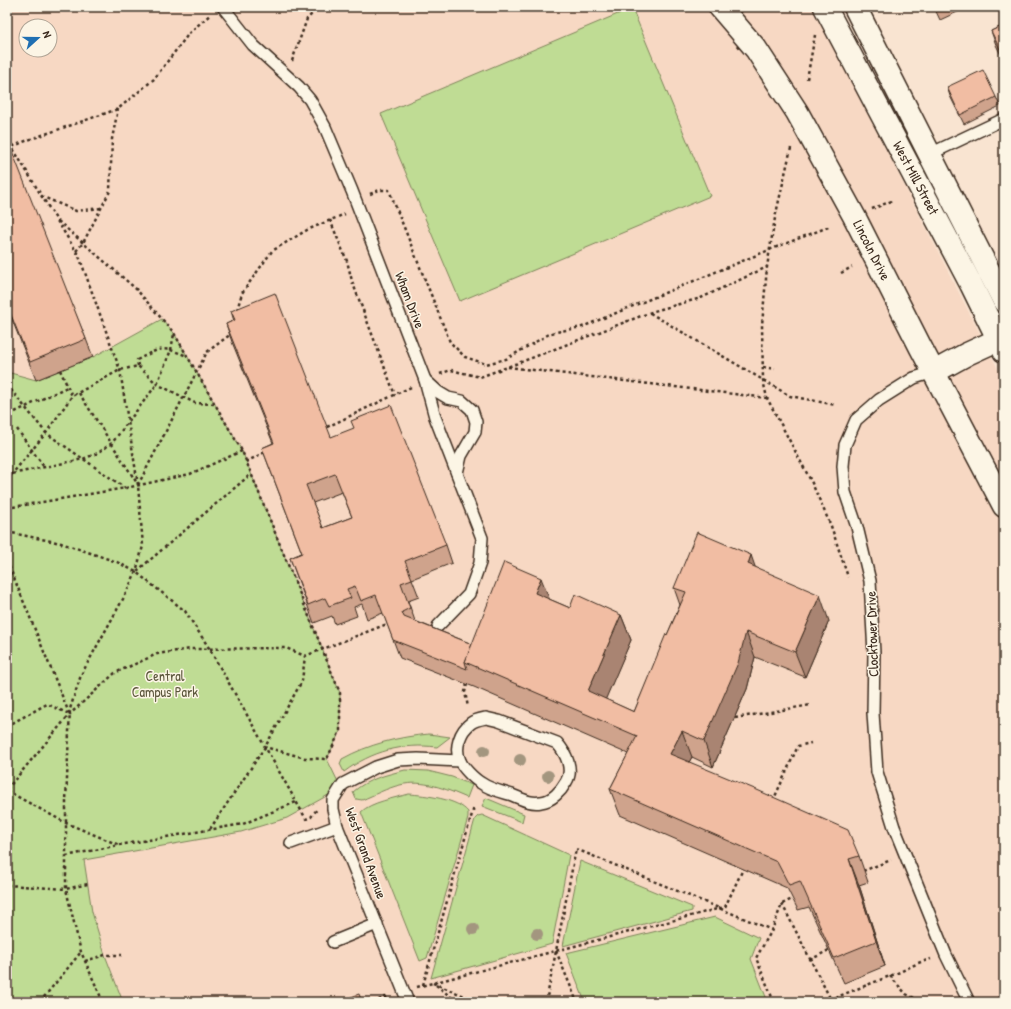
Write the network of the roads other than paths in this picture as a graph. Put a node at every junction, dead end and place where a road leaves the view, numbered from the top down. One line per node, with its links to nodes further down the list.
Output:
1 (720, 7): 9 (main road, Lincoln Drive)
2 (825, 7): 8 (main road, West Mill Street)
3 (855, 7): 6 (main road, West Mill Street)
4 (218, 10): 10 (lane, Wham Drive)
5 (1004, 119): 6 (lane)
6 (930, 154): 7 (main road, West Mill Street)
7 (1004, 301)
8 (1002, 342): 9 (main road, Clocktower Drive)
9 (934, 372): 12 (main road, Lincoln Drive); 20 (lane, Clocktower Drive)
10 (425, 380): 11 (lane, Wham Drive); 11 (lane)
11 (457, 473): 13 (lane, Wham Drive)
12 (1004, 506)
13 (438, 626)
14 (460, 761): 14 (lane); 15 (lane, West Grand Avenue)
15 (338, 826): 16 (lane); 17 (lane, West Grand Avenue)
16 (291, 843)
17 (377, 924): 18 (lane); 19 (lane, West Grand Avenue)
18 (332, 942)
19 (408, 1002)
20 (969, 1002)

